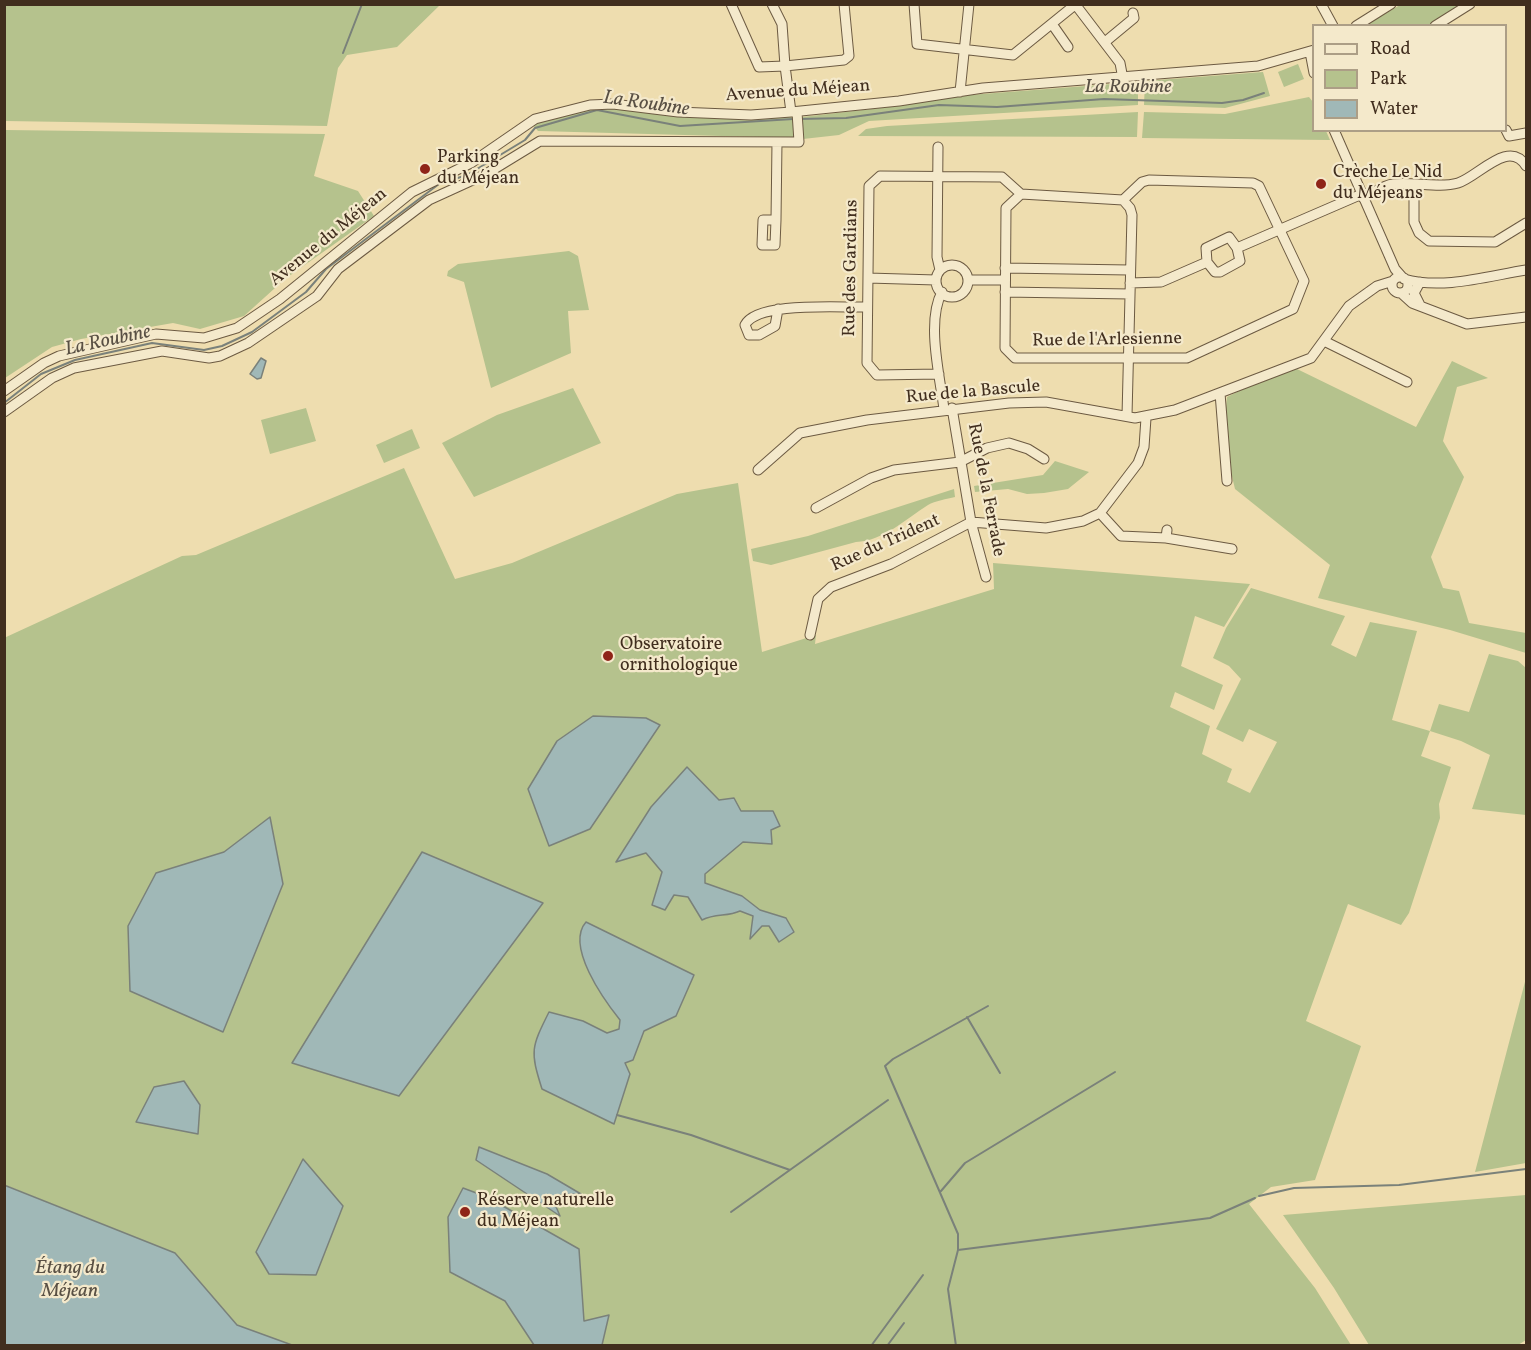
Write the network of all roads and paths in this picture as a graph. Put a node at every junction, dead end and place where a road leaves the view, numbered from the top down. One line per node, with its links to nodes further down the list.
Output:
1 (731, 4): 19 (street)
2 (772, 4): 19 (street)
3 (844, 4): 19 (street)
4 (914, 4): 17 (street)
5 (969, 4): 17 (street)
6 (1321, 4): 12 (street)
7 (1391, 4): 13 (street)
8 (1470, 4): 14 (street)
9 (1075, 5): 11 (street); 15 (street)
10 (1133, 13): 15 (street)
11 (1052, 24): 16 (street); 17 (street)
12 (1332, 24)
13 (1359, 24)
14 (1440, 24)
15 (1105, 42): 20 (street)
16 (1068, 47)
17 (964, 50): 21 (street)
18 (1312, 51): 20 (street, Avenue du Méjean)
19 (785, 66): 22 (street)
20 (1123, 79): 21 (street, Avenue du Méjean)
21 (960, 92): 22 (street, Avenue du Méjean)
22 (794, 112): 26 (street); 60 (street, Avenue du Méjean)
23 (1335, 132): 32 (street)
24 (1507, 132): 25 (street)
25 (1527, 133)
26 (777, 142): 34 (street); 63 (street)
27 (938, 147): 29 (street)
28 (1527, 166): 30 (street)
29 (938, 177): 31 (street, Rue des Gardians); 40 (street); 43 (street, Rue des Gardians)
30 (1414, 184): 32 (street); 35 (street)
31 (1021, 194): 33 (street); 39 (street, Rue de l'Arlesienne)
32 (1362, 196): 36 (street); 48 (street)
33 (1123, 200): 36 (street, Rue de l'Arlesienne); 41 (street)
34 (776, 220)
35 (1527, 223)
36 (1279, 231): 37 (street); 57 (street, Rue de l'Arlesienne)
37 (1237, 248): 38 (street); 38 (street)
38 (1207, 262): 47 (street)
39 (1005, 268): 41 (street); 46 (street, Rue de l'Arlesienne)
40 (940, 270): 44 (street); 45 (street)
41 (1129, 270): 47 (street)
42 (1527, 270): 48 (street, Rue de la Bascule)
43 (868, 278): 44 (street); 53 (street, Rue des Gardians)
44 (936, 280): 49 (street)
45 (968, 280): 46 (street); 49 (street)
46 (1005, 280): 50 (street, Rue de l'Arlesienne)
47 (1131, 283): 51 (street)
48 (1404, 284): 52 (street); 52 (street); 56 (street, Rue de la Bascule)
49 (942, 292): 58 (street, Rue de la Ferrade)
50 (1005, 292): 51 (street); 57 (street, Rue de l'Arlesienne)
51 (1130, 294): 57 (street)
52 (1420, 305): 55 (street)
53 (867, 307): 54 (street); 58 (street, Rue des Gardians)
54 (778, 309)
55 (1527, 317)
56 (1324, 342): 59 (street); 61 (street, Rue de la Bascule)
57 (1129, 359): 64 (street)
58 (939, 374): 62 (street, Rue de la Ferrade)
59 (1407, 382)
60 (4, 391)
61 (1220, 393): 65 (street, Rue de la Bascule); 69 (street)
62 (948, 409): 64 (street, Rue de la Bascule); 67 (street, Rue de la Ferrade); 68 (street, Rue de la Bascule)
63 (4, 412)
64 (1127, 416): 65 (street, Rue de la Bascule)
65 (1146, 417): 71 (street)
66 (1044, 459): 67 (street)
67 (960, 462): 70 (street); 72 (street, Rue de la Ferrade)
68 (758, 470)
69 (1227, 481)
70 (816, 507)
71 (1100, 513): 72 (street); 73 (street)
72 (971, 522): 74 (street, Rue de la Ferrade); 75 (street, Rue du Trident)
73 (1232, 549)
74 (986, 577)
75 (810, 635)

